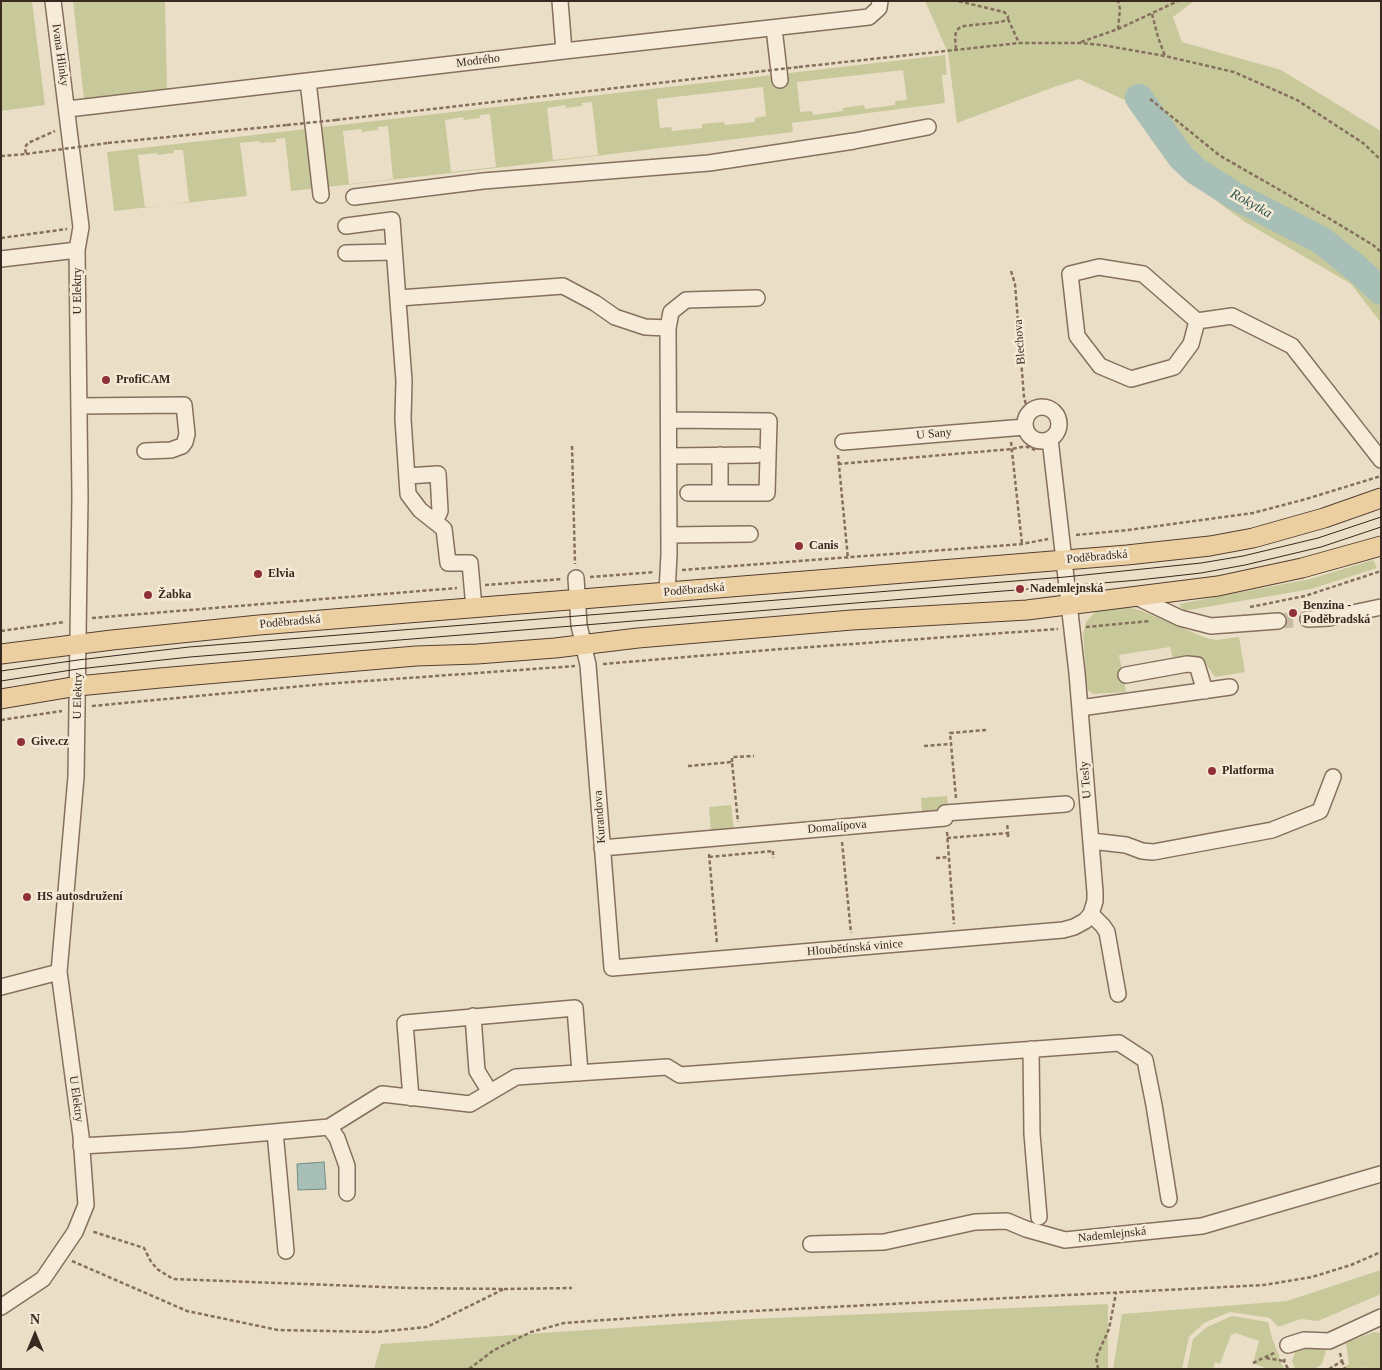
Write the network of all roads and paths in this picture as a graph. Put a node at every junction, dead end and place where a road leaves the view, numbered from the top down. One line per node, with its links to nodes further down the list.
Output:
1 (53, 1): 19 (street, Ivana Hlinky)
2 (560, 1): 14 (street)
3 (880, 1): 9 (street, Modrého)
4 (958, 1): 8 (path)
5 (1118, 1): 10 (path)
6 (1178, 1): 7 (path)
7 (1152, 14): 10 (path); 15 (path)
8 (1008, 19): 11 (path); 13 (path)
9 (774, 28): 14 (street, Modrého); 16 (street)
10 (1118, 28): 12 (path)
11 (1019, 43): 12 (path); 13 (path)
12 (1080, 43): 15 (path)
13 (956, 50): 22 (path, bridge)
14 (564, 51): 17 (street, Modrého)
15 (1165, 56): 24 (path)
16 (780, 80)
17 (308, 81): 19 (street, Modrého); 26 (street)
18 (1150, 99): 34 (path)
19 (68, 109): 32 (street, U Elektry)
20 (928, 127): 25 (street)
21 (58, 129): 22 (path)
22 (26, 154): 23 (path)
23 (1, 156)
24 (1381, 160)
25 (390, 192): 27 (street); 28 (street)
26 (322, 195)
27 (354, 197)
28 (392, 220): 29 (street); 33 (street)
29 (346, 226)
30 (72, 228): 31 (path)
31 (1, 238)
32 (77, 250): 36 (street); 42 (street, U Elektry)
33 (394, 252): 35 (street); 38 (street)
34 (1381, 252)
35 (346, 253)
36 (1, 259)
37 (1011, 271): 44 (path, Blechova)
38 (399, 298): 41 (street); 55 (street)
39 (757, 298): 41 (street)
40 (1197, 321): 40 (street); 53 (street)
41 (668, 328): 43 (street)
42 (79, 406): 49 (street); 79 (street, U Elektry)
43 (668, 420): 51 (street); 58 (street)
44 (1021, 423): 45 (street); 45 (street); 47 (street, U Sany); 48 (path, Blechova)
45 (1050, 439): 63 (street)
46 (572, 446): 70 (path)
47 (840, 448): 54 (path)
48 (1012, 449): 54 (path); 64 (path, Blechova)
49 (145, 451)
50 (756, 455): 52 (street)
51 (669, 456): 52 (street); 62 (street)
52 (720, 456): 58 (street)
53 (1381, 460)
54 (838, 464): 66 (path)
55 (407, 476): 60 (street); 60 (street)
56 (1381, 476): 63 (path)
57 (688, 492): 58 (street)
58 (720, 493)
59 (1381, 498): 67 (main road, Poděbradská)
60 (435, 522): 71 (street)
61 (750, 534): 62 (street)
62 (669, 536): 68 (street)
63 (1061, 537): 64 (path); 67 (street)
64 (1022, 544): 66 (path)
65 (1381, 546): 73 (main road)
66 (848, 557): 68 (path); 69 (path)
67 (1064, 560): 69 (main road, Poděbradská); 75 (street, U Tesly)
68 (668, 571): 70 (path); 72 (street)
69 (849, 577): 72 (main road, Poděbradská)
70 (576, 578): 71 (path); 74 (street, Kurandova)
71 (472, 586): 77 (street); 79 (path)
72 (667, 592): 74 (main road, Poděbradská)
73 (1134, 596): 75 (main road); 81 (street)
74 (577, 599): 77 (main road, Poděbradská); 84 (street, Kurandova)
75 (1069, 604): 80 (main road); 94 (street, U Tesly)
76 (1381, 607): 78 (street)
77 (474, 608): 83 (main road, Poděbradská)
78 (1308, 619)
79 (78, 620): 82 (path); 83 (street, U Elektry)
80 (852, 620): 84 (main road); 85 (path)
81 (1278, 621)
82 (1, 632)
83 (77, 644): 86 (main road, Poděbradská); 89 (street, U Elektry)
84 (583, 644): 87 (street, Kurandova); 89 (main road)
85 (854, 645)
86 (1, 654)
87 (588, 665): 93 (path); 113 (street, Kurandova)
88 (1126, 675): 91 (street)
89 (78, 686): 92 (main road); 93 (street, U Elektry)
90 (1230, 687): 91 (street)
91 (1205, 691): 94 (street)
92 (1, 699)
93 (78, 708): 95 (path); 123 (street, U Elektry)
94 (1080, 708): 112 (street, U Tesly)
95 (1, 720)
96 (986, 730): 97 (path)
97 (951, 744): 98 (path); 106 (path)
98 (924, 746)
99 (754, 756): 100 (path)
100 (732, 762): 101 (path); 104 (path)
101 (688, 766)
102 (1333, 776): 112 (street)
103 (1066, 804): 106 (street, Domalípova)
104 (737, 814): 105 (path); 108 (path)
105 (732, 815)
106 (951, 815): 107 (street, Domalípova); 110 (path)
107 (840, 826): 108 (street, Domalípova); 120 (path)
108 (739, 836): 109 (street, Domalípova)
109 (707, 838): 113 (street, Domalípova); 115 (path)
110 (947, 838): 111 (path); 114 (path)
111 (1008, 838)
112 (1091, 841): 118 (street, U Tesly)
113 (602, 848): 122 (street, Kurandova)
114 (949, 856): 117 (path); 119 (path)
115 (709, 857): 116 (path); 121 (path)
116 (773, 858)
117 (936, 858)
118 (1091, 914): 122 (street, Hloubětínská vinice); 125 (street)
119 (954, 924)
120 (851, 933)
121 (717, 945)
122 (612, 968)
123 (59, 972): 124 (street); 133 (street, U Elektry)
124 (1, 987)
125 (1118, 994)
126 (473, 1016): 128 (street); 129 (street); 130 (street)
127 (1031, 1049): 128 (street); 136 (street); 137 (street)
128 (580, 1073): 129 (street)
129 (490, 1092): 130 (street)
130 (411, 1098): 131 (street)
131 (329, 1127): 132 (street); 135 (street)
132 (275, 1132): 133 (street); 140 (street)
133 (81, 1146): 138 (street, U Elektry)
134 (1381, 1174): 139 (street, Nademlejnská)
135 (347, 1194)
136 (1169, 1199)
137 (1039, 1217)
138 (77, 1226): 144 (path); 146 (street, U Elektry)
139 (811, 1244)
140 (286, 1251)
141 (1381, 1252): 145 (path)
142 (76, 1262): 144 (path)
143 (572, 1288): 144 (path)
144 (504, 1289)
145 (1116, 1293): 153 (path); 154 (path)
146 (1, 1307)
147 (1381, 1317): 148 (street)
148 (1288, 1345): 149 (path)
149 (1265, 1357): 150 (path); 152 (path)
150 (1284, 1361)
151 (1342, 1361): 155 (path)
152 (1253, 1363)
153 (468, 1369)
154 (1098, 1369)
155 (1345, 1369)

